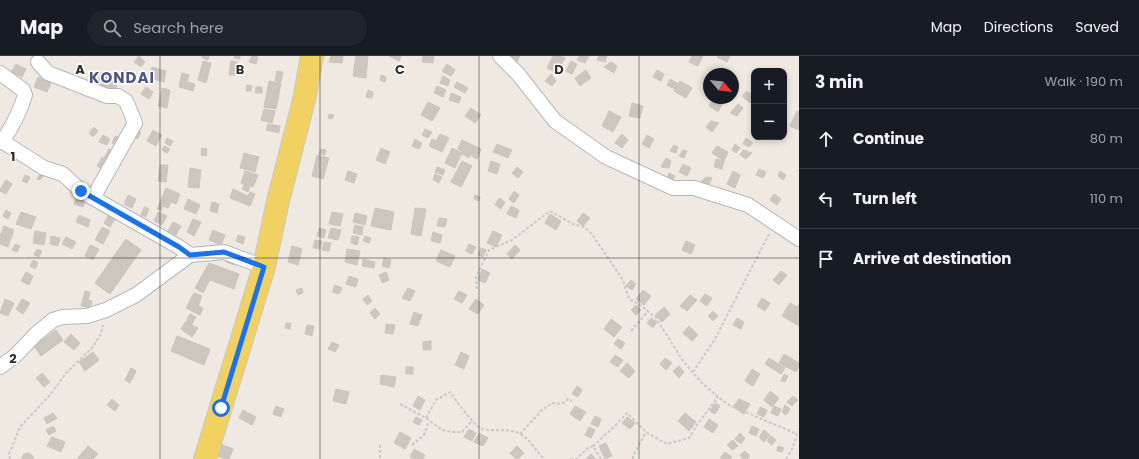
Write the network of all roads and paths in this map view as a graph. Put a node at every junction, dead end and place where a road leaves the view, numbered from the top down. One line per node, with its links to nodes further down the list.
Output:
1 (312, 56): 10 (main road)
2 (500, 56): 7 (street)
3 (38, 62): 6 (street)
4 (0, 73): 5 (street)
5 (1, 142): 6 (street)
6 (93, 198): 9 (street)
7 (775, 223): 8 (street); 16 (path)
8 (799, 238)
9 (190, 255): 10 (street); 12 (street)
10 (264, 267): 29 (main road)
11 (477, 289): 13 (path)
12 (106, 310): 15 (street); 28 (path)
13 (648, 311): 14 (path); 16 (path)
14 (631, 330)
15 (0, 367)
16 (693, 372): 17 (path)
17 (718, 397): 23 (path); 35 (path)
18 (572, 401): 24 (path)
19 (400, 404): 20 (path)
20 (426, 418): 21 (path); 22 (path)
21 (429, 421): 22 (path); 26 (path)
22 (472, 421): 24 (path)
23 (646, 432): 27 (path); 34 (path)
24 (520, 434): 31 (path)
25 (380, 445): 30 (path)
26 (412, 445)
27 (593, 446): 32 (path); 33 (path)
28 (10, 459)
29 (205, 459)
30 (380, 459)
31 (545, 459)
32 (570, 459)
33 (601, 459)
34 (633, 459)
35 (786, 459)

